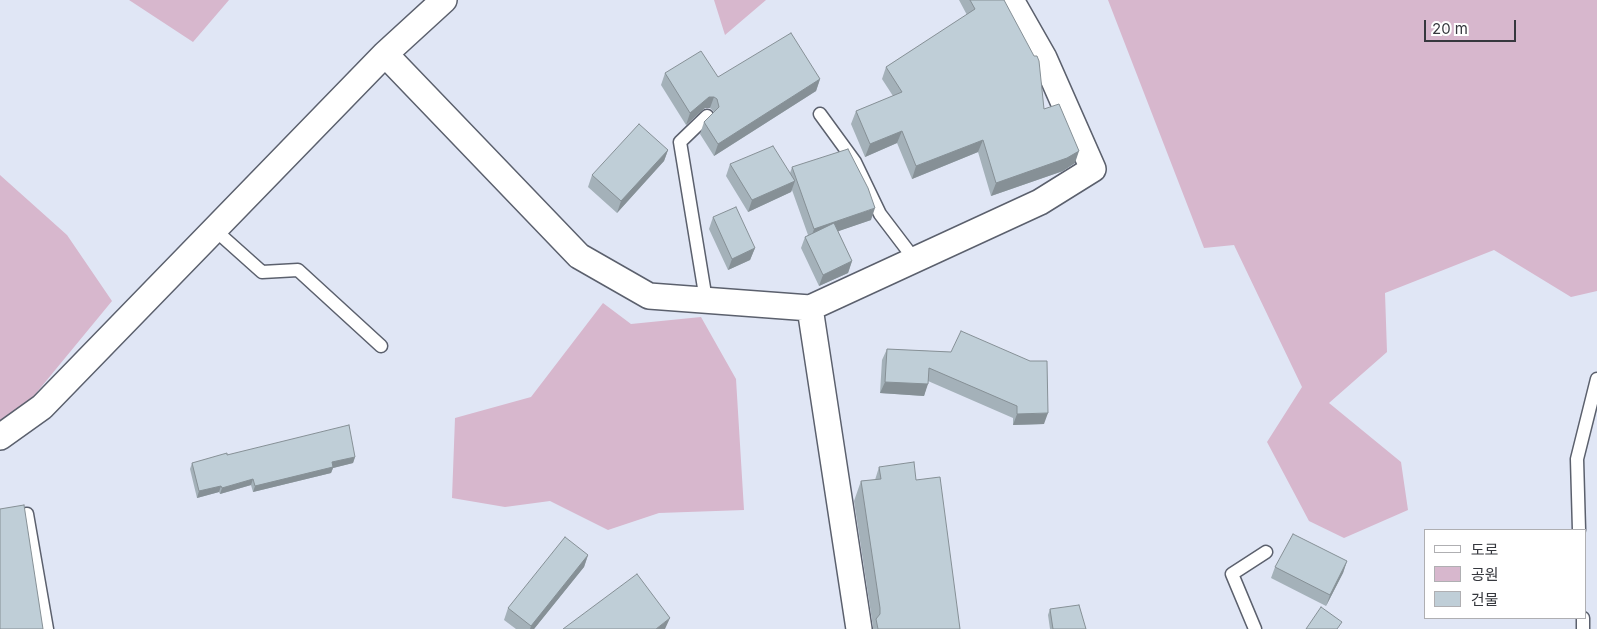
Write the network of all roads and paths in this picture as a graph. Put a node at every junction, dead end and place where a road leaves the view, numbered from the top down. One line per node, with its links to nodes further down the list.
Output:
1 (444, 0): 3 (street)
2 (1011, 0): 7 (street)
3 (385, 54): 6 (street); 8 (street)
4 (820, 114): 7 (lane)
5 (707, 116): 8 (lane)
6 (215, 230): 10 (lane); 12 (street)
7 (915, 260): 9 (street)
8 (706, 300): 9 (street)
9 (810, 308): 17 (street)
10 (380, 346)
11 (1597, 379): 14 (lane)
12 (0, 437)
13 (28, 514): 16 (lane)
14 (1579, 529)
15 (1266, 552): 18 (lane)
16 (47, 629)
17 (859, 629)
18 (1255, 629)

